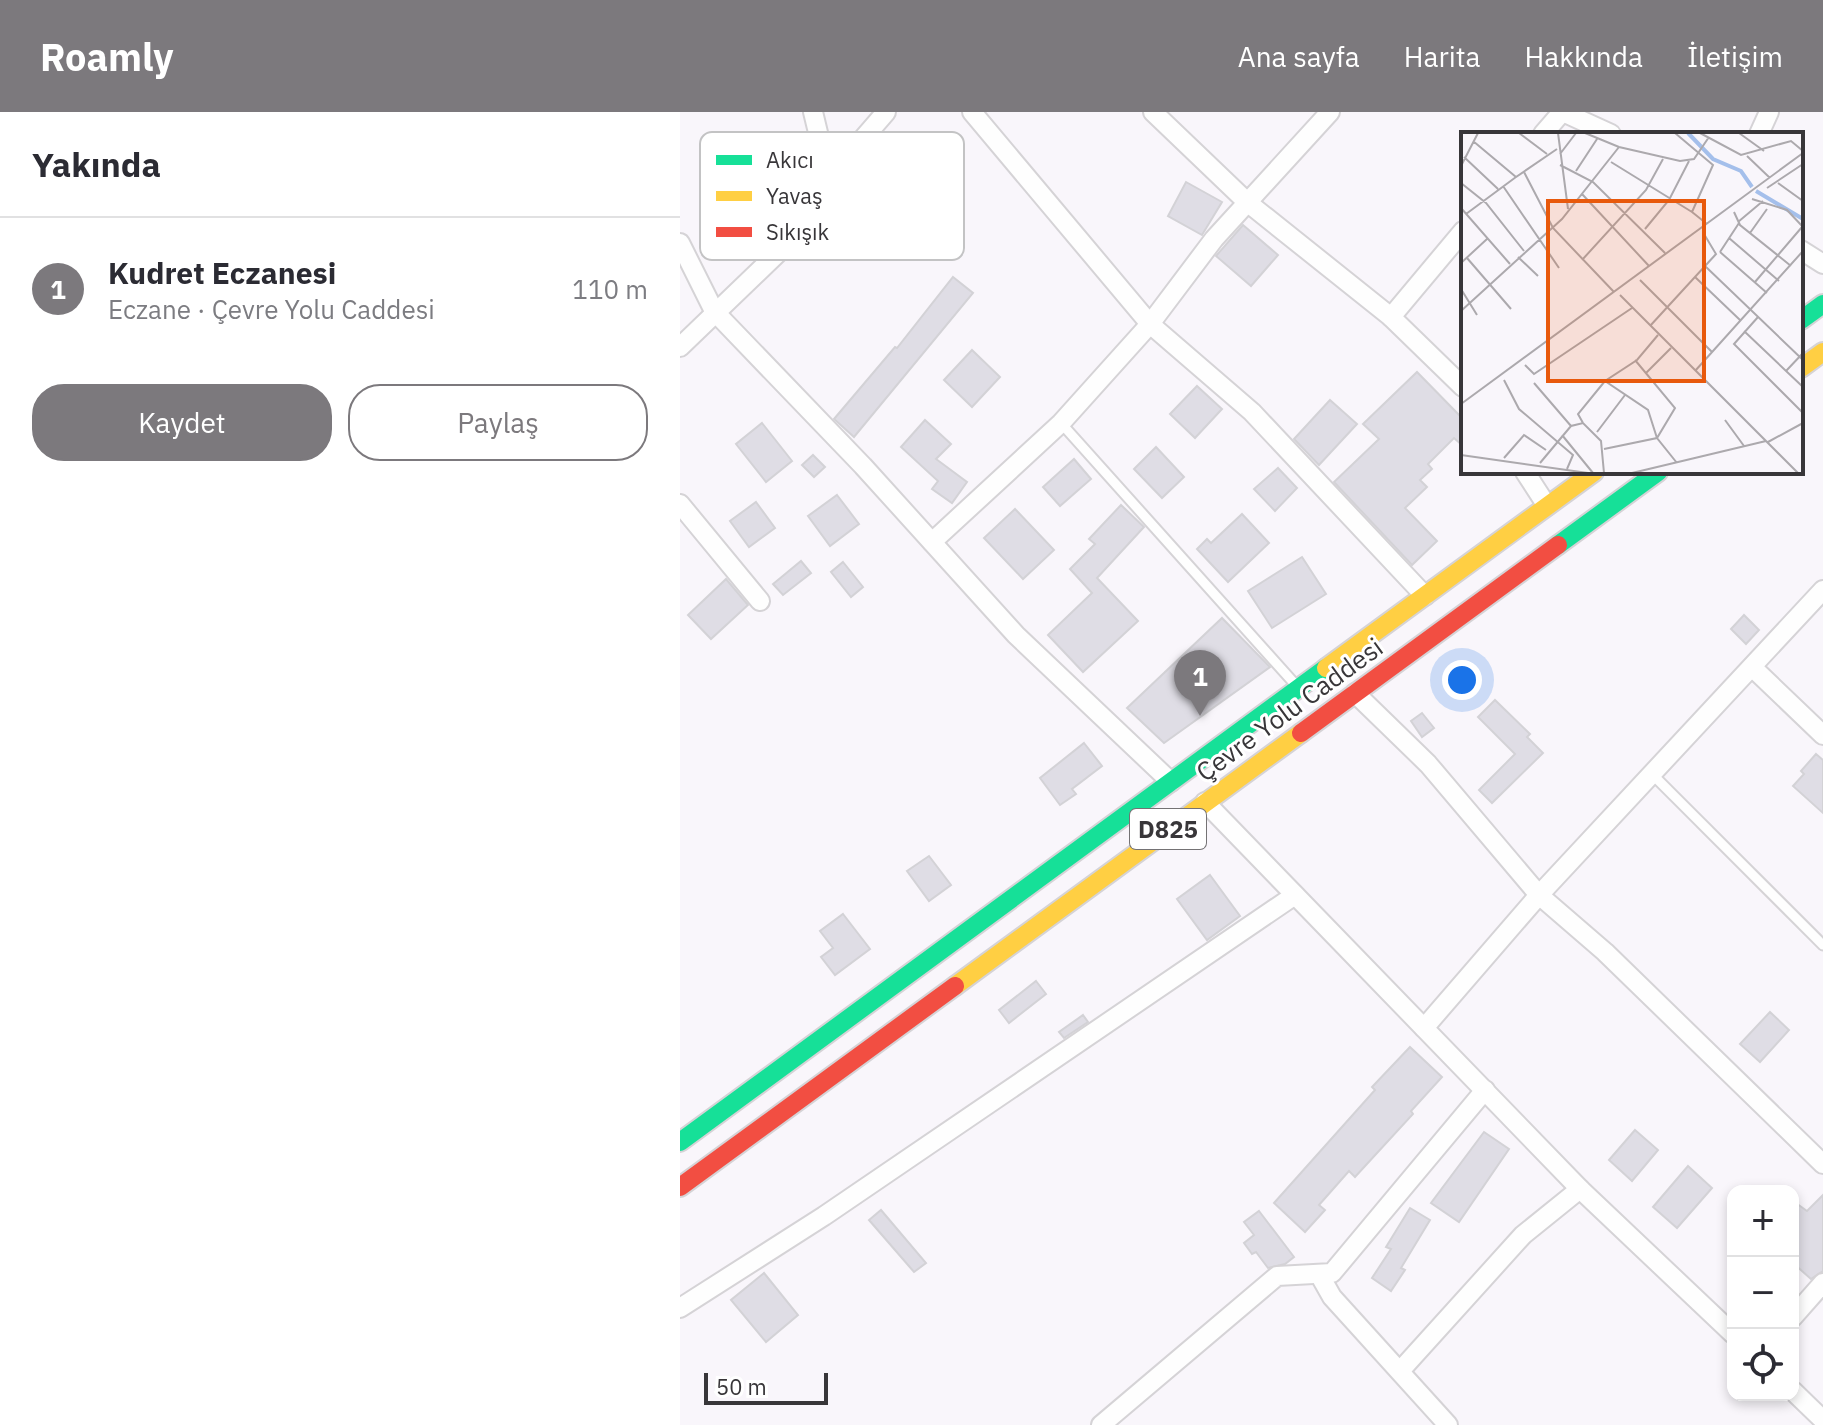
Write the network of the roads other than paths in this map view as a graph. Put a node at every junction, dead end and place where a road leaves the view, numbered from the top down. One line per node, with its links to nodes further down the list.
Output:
1 (813, 112): 8 (street)
2 (886, 112): 9 (street)
3 (972, 112): 23 (street)
4 (1153, 112): 13 (street)
5 (1330, 112): 13 (street)
6 (1562, 112): 10 (street); 11 (street)
7 (1769, 112): 12 (street)
8 (818, 132)
9 (869, 132)
10 (1545, 132)
11 (1607, 132)
12 (1760, 132)
13 (1247, 202): 21 (street); 23 (street)
14 (1461, 233): 21 (street)
15 (680, 243): 20 (street)
16 (1803, 251): 18 (street)
17 (770, 260): 20 (street)
18 (1823, 264)
19 (1823, 304): 22 (highway)
20 (714, 311): 24 (street); 34 (street)
21 (1391, 317): 27 (street)
22 (1803, 319)
23 (1150, 324): 28 (street); 36 (street)
24 (680, 347)
25 (1823, 352): 26 (highway)
26 (1803, 367)
27 (1461, 385)
28 (1061, 423): 34 (street); 39 (lane)
29 (1526, 474): 33 (street)
30 (1591, 474): 33 (highway, Çevre Yolu Caddesi / D825)
31 (1655, 474): 40 (highway, Çevre Yolu Caddesi / D825)
32 (680, 504): 37 (street)
33 (1547, 506): 36 (highway, Çevre Yolu Caddesi / D825)
34 (932, 542): 43 (street)
35 (1823, 590): 38 (street)
36 (1425, 596): 39 (highway, Çevre Yolu Caddesi / D825)
37 (760, 601)
38 (1752, 667): 41 (street); 42 (street)
39 (1299, 688): 43 (highway, Çevre Yolu Caddesi / D825)
40 (1355, 693): 44 (highway, Çevre Yolu Caddesi / D825); 46 (street)
41 (1823, 735)
42 (1652, 774): 46 (street); 47 (lane)
43 (1171, 782): 50 (highway, Çevre Yolu Caddesi / D825)
44 (1205, 802): 45 (street); 52 (highway, Çevre Yolu Caddesi / D825)
45 (1295, 895): 48 (street); 56 (street)
46 (1539, 895): 48 (street); 51 (street)
47 (1823, 945)
48 (1424, 1028): 49 (street)
49 (1485, 1090): 53 (street); 54 (street)
50 (680, 1142)
51 (1823, 1164)
52 (680, 1187)
53 (1580, 1189): 58 (street); 59 (street)
54 (1319, 1274): 59 (street); 62 (street)
55 (1823, 1283): 57 (street)
56 (680, 1308)
57 (1799, 1310)
58 (1728, 1329)
59 (1400, 1371): 63 (street)
60 (1799, 1397): 61 (street)
61 (1823, 1420)
62 (1100, 1425)
63 (1448, 1425)

